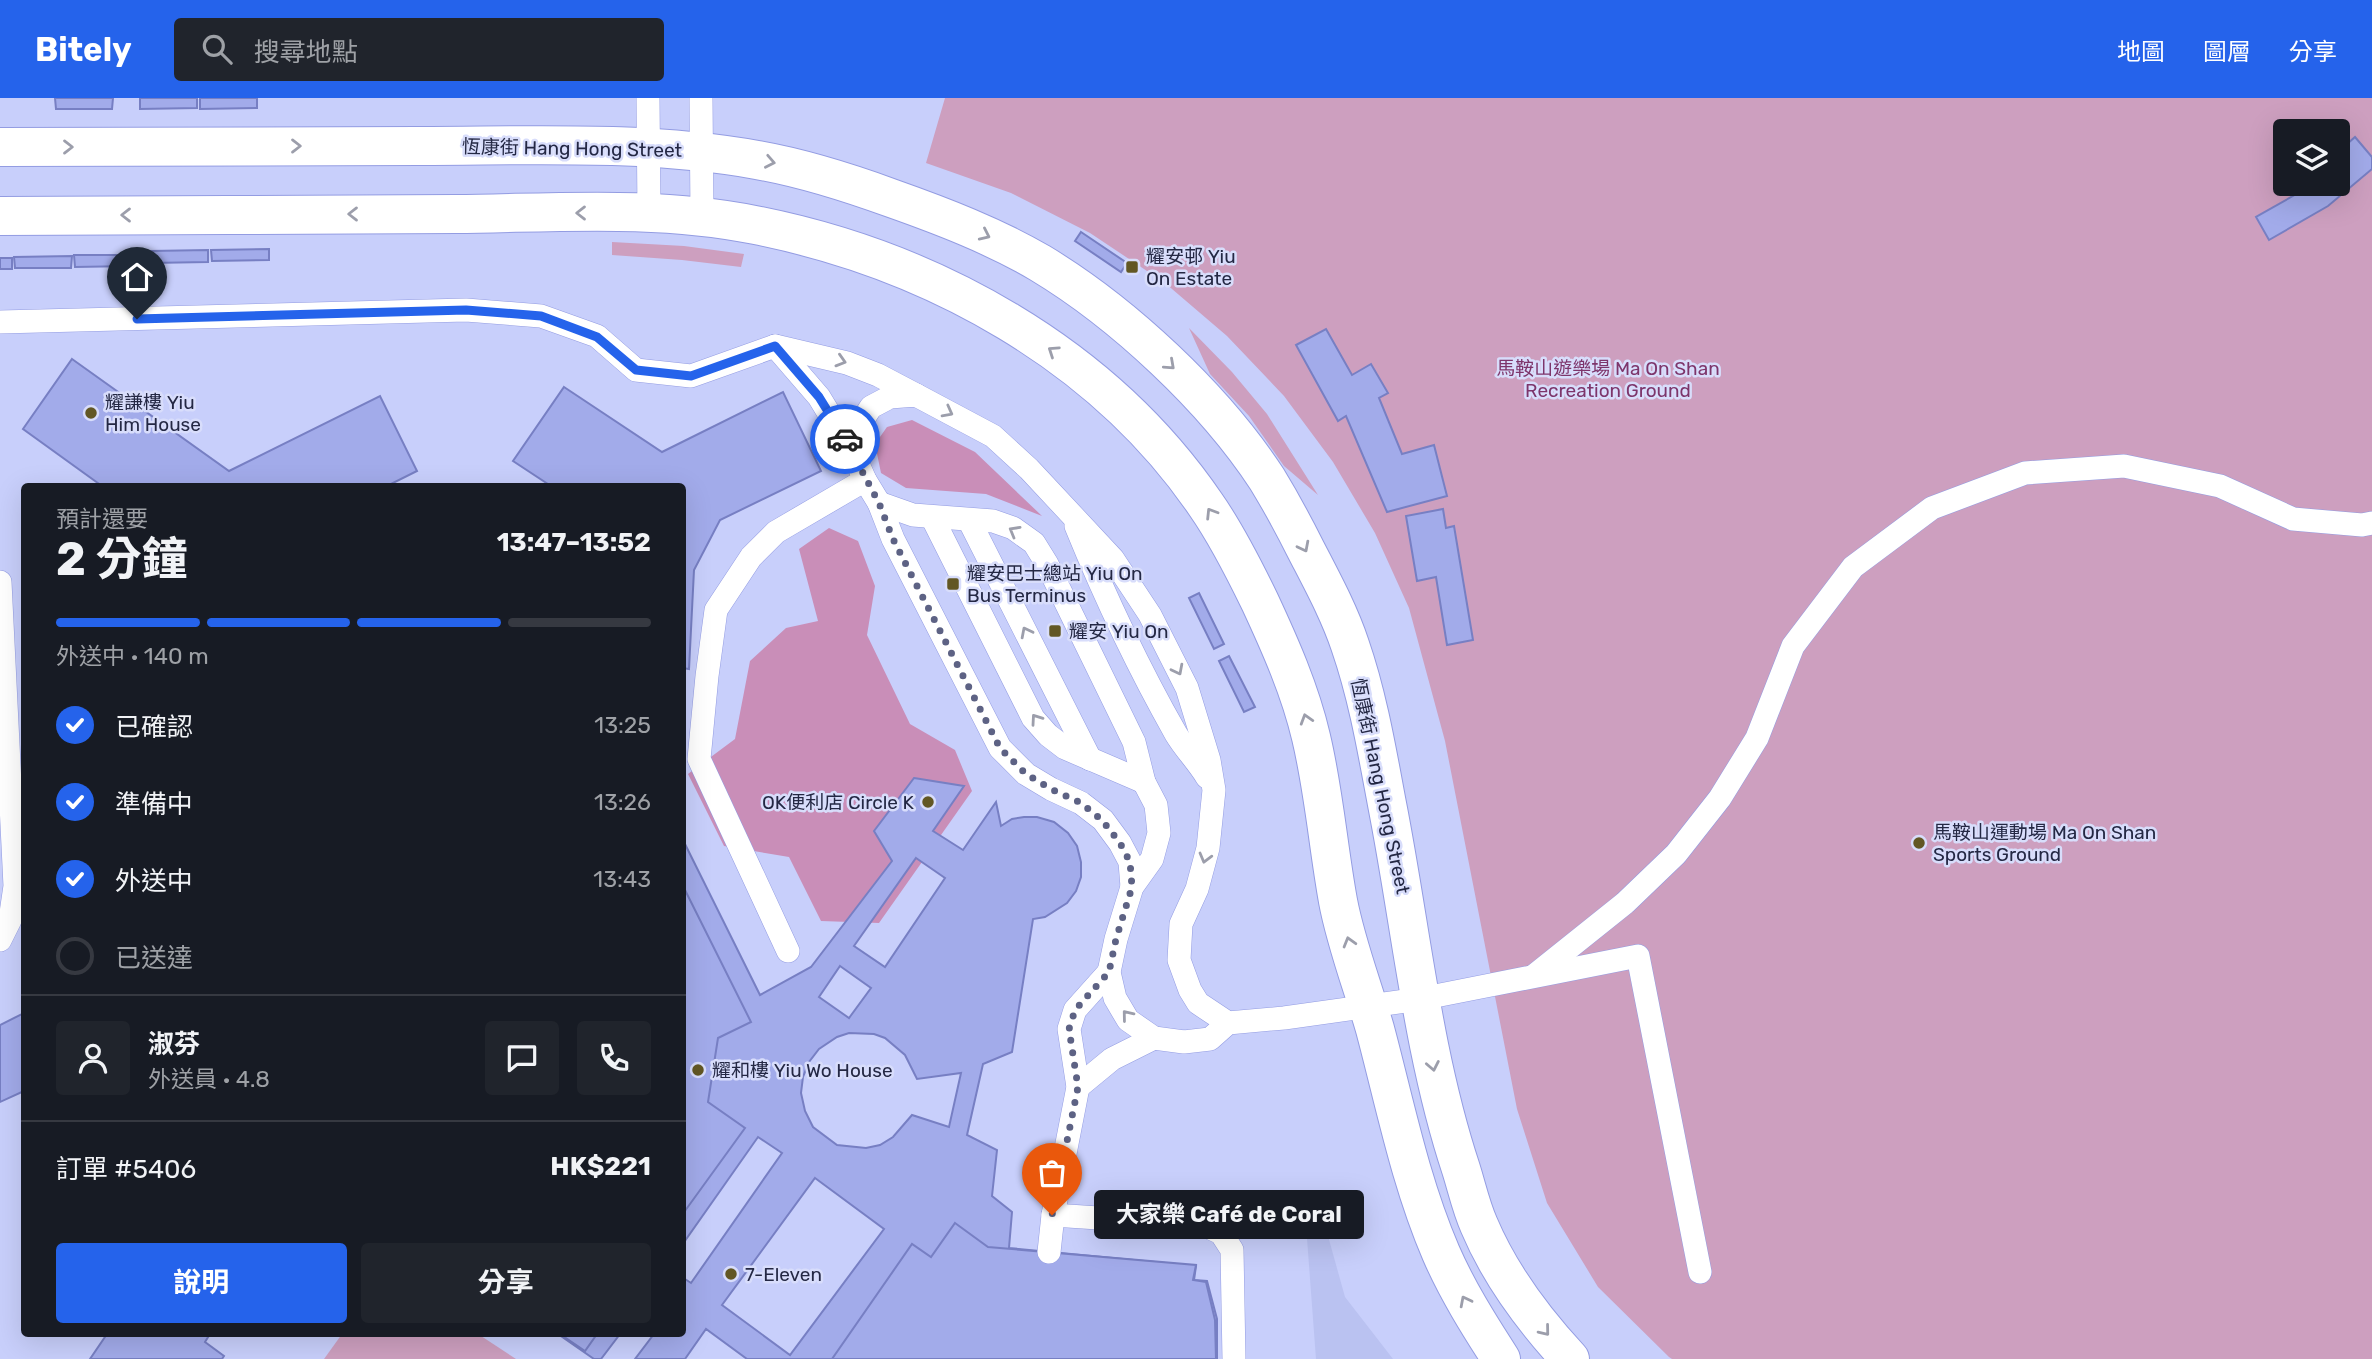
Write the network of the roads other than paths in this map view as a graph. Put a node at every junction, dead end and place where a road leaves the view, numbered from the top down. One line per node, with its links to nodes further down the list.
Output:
1 (648, 98): 4 (lane)
2 (701, 98): 5 (lane)
3 (0, 147): 4 (street, 恆康街 Hang Hong Street, one-way to 4)
4 (649, 148): 5 (street, 恆康街 Hang Hong Street); 6 (lane)
5 (702, 152): 8 (lane); 28 (street, 恆康街 Hang Hong Street, one-way to 28)
6 (649, 214): 7 (street, one-way to 7); 8 (street)
7 (0, 216)
8 (702, 216): 29 (street, one-way to 8)
9 (0, 322): 10 (lane)
10 (775, 346): 11 (lane, one-way to 11); 12 (lane)
11 (916, 395): 12 (lane); 15 (lane, one-way to 15)
12 (853, 453): 13 (lane)
13 (865, 480): 14 (lane); 25 (lane)
14 (879, 503): 16 (lane); 23 (lane)
15 (1070, 514): 22 (lane); 22 (lane, one-way to 22)
16 (932, 517): 17 (lane); 20 (lane, one-way to 16)
17 (969, 520): 20 (lane, one-way to 17); 21 (lane, one-way to 17)
18 (2372, 523): 27 (lane)
19 (0, 582): 24 (lane)
20 (1090, 759): 21 (lane)
21 (1144, 782): 23 (lane)
22 (1214, 790): 30 (lane, one-way to 30)
23 (1132, 887): 26 (lane)
24 (0, 940)
25 (788, 951)
26 (1109, 972): 31 (lane, one-way to 26); 32 (lane)
27 (1533, 977): 28 (lane); 35 (lane)
28 (1420, 999): 29 (lane); 38 (street, 恆康街 Hang Hong Street, one-way to 38)
29 (1369, 1007): 30 (lane); 37 (street, one-way to 29)
30 (1228, 1023): 31 (lane)
31 (1154, 1038): 32 (lane)
32 (1078, 1087): 33 (lane)
33 (1052, 1215): 34 (lane); 36 (lane)
34 (1049, 1252)
35 (1700, 1272)
36 (1234, 1359)
37 (1501, 1359)
38 (1570, 1359)

